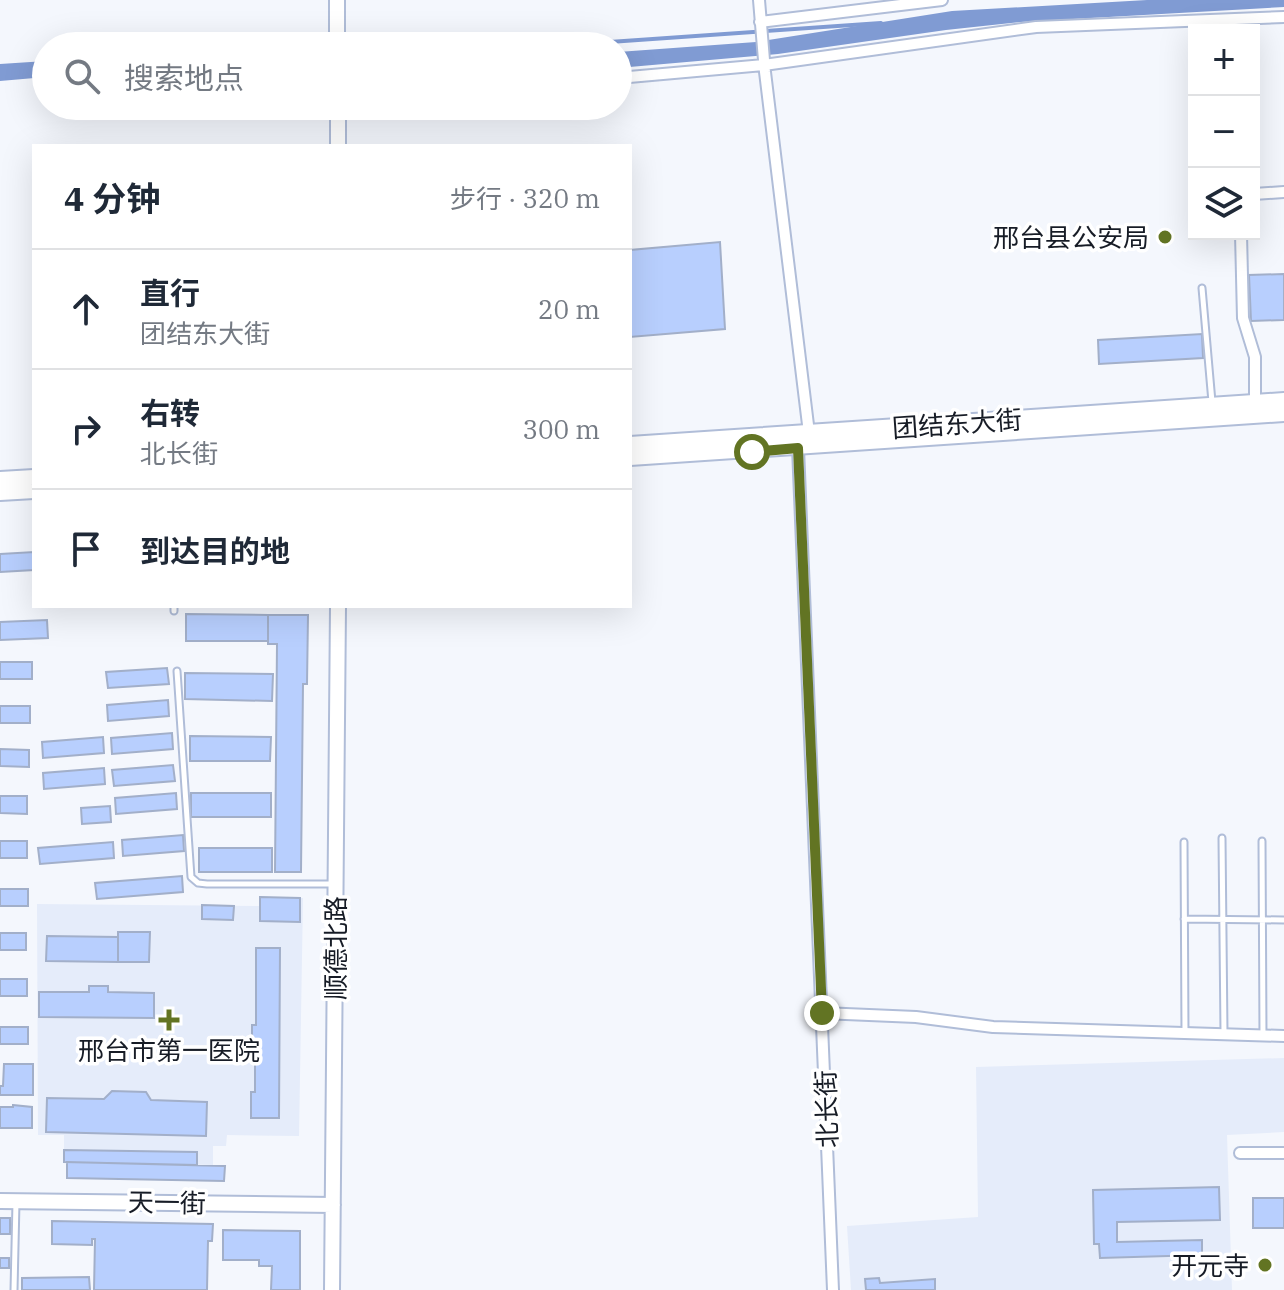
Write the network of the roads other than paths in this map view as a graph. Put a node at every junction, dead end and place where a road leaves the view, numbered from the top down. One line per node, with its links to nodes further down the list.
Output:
1 (337, 0): 6 (main road)
2 (759, 0): 5 (street)
3 (942, 0): 5 (street)
4 (1284, 17): 7 (street)
5 (760, 22): 7 (street)
6 (337, 32)
7 (764, 65): 8 (street); 19 (street)
8 (632, 77)
9 (338, 120): 10 (main road)
10 (338, 144)
11 (1284, 192): 12 (street)
12 (1260, 194)
13 (1241, 240): 15 (street)
14 (1202, 288): 17 (lane)
15 (1255, 398)
16 (1284, 400): 17 (main road, 团结东大街)
17 (1212, 405): 19 (main road, 团结东大街)
18 (1284, 414): 21 (main road, 团结东大街)
19 (809, 433): 20 (main road, 团结东大街)
20 (632, 444)
21 (798, 448): 22 (main road, 团结东大街); 37 (street, 北长街)
22 (632, 458)
23 (32, 477): 24 (main road)
24 (0, 479)
25 (32, 491): 26 (main road)
26 (0, 493)
27 (338, 608): 32 (main road, 顺德北路)
28 (177, 671): 32 (lane)
29 (1222, 838): 34 (lane)
30 (1262, 841): 35 (lane)
31 (1184, 842): 33 (lane)
32 (336, 884): 46 (main road, 顺德北路)
33 (1184, 919): 34 (lane); 38 (lane)
34 (1223, 919): 35 (lane); 39 (lane)
35 (1262, 919): 36 (lane); 40 (lane)
36 (1284, 920)
37 (822, 1013): 38 (street); 49 (street, 北长街)
38 (1185, 1034): 39 (street)
39 (1224, 1035): 40 (street)
40 (1263, 1036): 41 (street)
41 (1284, 1036)
42 (1240, 1153): 43 (street)
43 (1284, 1153)
44 (0, 1201): 45 (main road, 天一街)
45 (16, 1201): 46 (main road, 天一街); 47 (lane)
46 (333, 1205): 48 (main road, 顺德北路)
47 (14, 1290)
48 (332, 1290)
49 (833, 1290)

